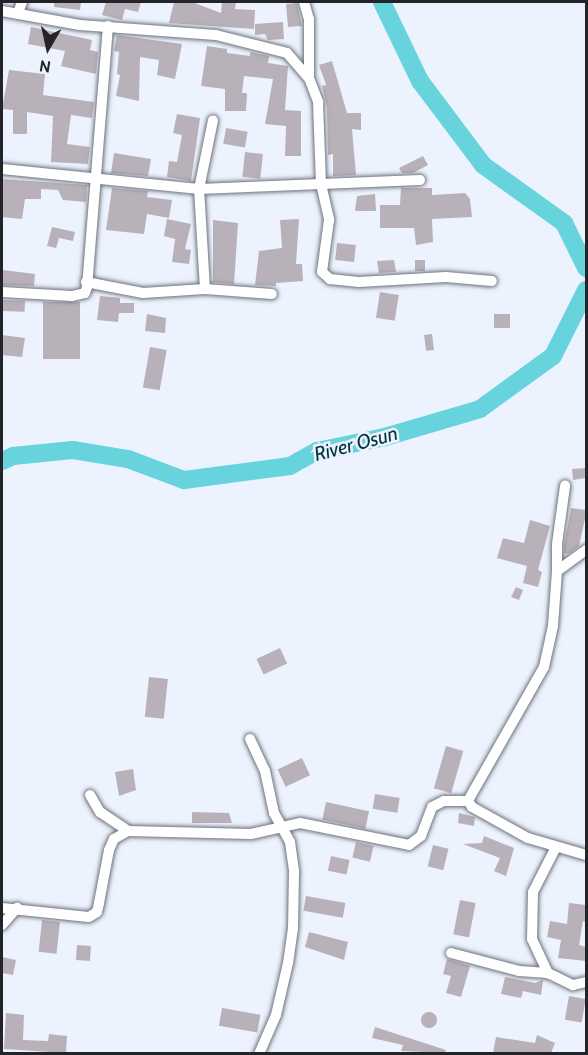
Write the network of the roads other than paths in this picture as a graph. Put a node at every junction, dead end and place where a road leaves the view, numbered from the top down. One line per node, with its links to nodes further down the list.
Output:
1 (22, 2): 4 (street)
2 (304, 2): 6 (street)
3 (2, 11): 4 (street)
4 (18, 13): 5 (street)
5 (108, 26): 6 (street); 9 (street)
6 (309, 78): 11 (street)
7 (213, 120): 12 (street)
8 (2, 169): 9 (street)
9 (93, 177): 12 (street); 14 (street)
10 (420, 180): 11 (street)
11 (321, 184): 12 (street); 13 (street)
12 (199, 189): 15 (street)
13 (492, 281)
14 (86, 282): 15 (street); 16 (street)
15 (205, 289): 17 (street)
16 (2, 292)
17 (272, 294)
18 (565, 486): 20 (street)
19 (586, 550): 20 (street)
20 (557, 571): 23 (street)
21 (250, 739): 24 (street)
22 (90, 795): 25 (street)
23 (468, 801): 24 (street); 26 (street)
24 (283, 826): 25 (street); 34 (street)
25 (128, 831): 29 (street)
26 (555, 849): 27 (street); 32 (street)
27 (586, 855)
28 (2, 908): 29 (street)
29 (17, 908): 30 (street)
30 (2, 925)
31 (452, 953): 32 (street)
32 (548, 973): 33 (street)
33 (586, 982)
34 (259, 1053)

